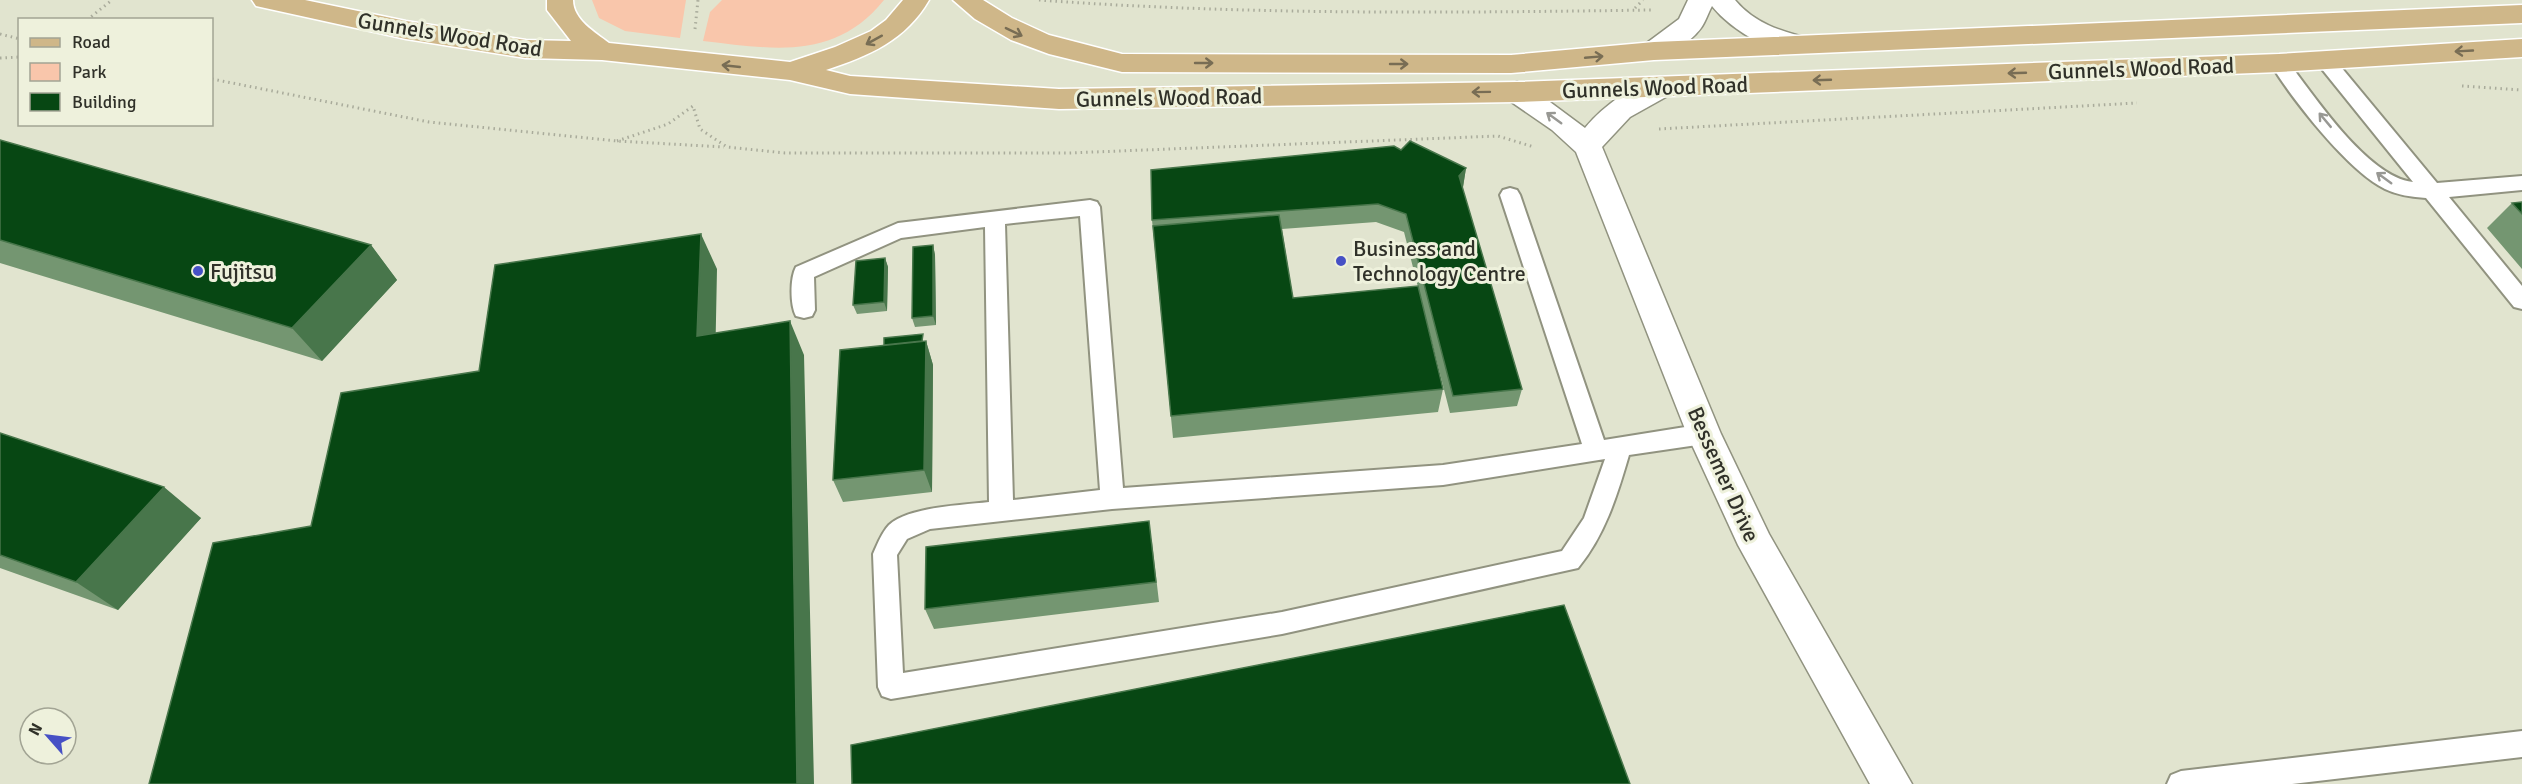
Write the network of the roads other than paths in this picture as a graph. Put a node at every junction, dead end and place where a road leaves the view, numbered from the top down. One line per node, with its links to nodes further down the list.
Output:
1 (265, 0): 10 (main road, Gunnels Wood Road)
2 (560, 0): 10 (main road, Gunnels Wood Road)
3 (916, 0): 14 (main road, Gunnels Wood Road, one-way to 14)
4 (966, 0): 11 (main road, Gunnels Wood Road, one-way to 11)
5 (1701, 0): 11 (street)
6 (1721, 0): 8 (street)
7 (2522, 14): 8 (main road, Gunnels Wood Road)
8 (1801, 45): 11 (main road, Gunnels Wood Road)
9 (2522, 48): 12 (main road, Gunnels Wood Road, one-way to 12)
10 (602, 51): 14 (main road, Gunnels Wood Road, one-way to 10)
11 (1654, 51)
12 (2324, 59): 13 (main road, Gunnels Wood Road); 17 (lane)
13 (2279, 63): 15 (main road, Gunnels Wood Road, one-way to 15); 19 (lane, one-way to 13)
14 (790, 71): 16 (main road, Gunnels Wood Road, one-way to 14)
15 (1662, 86): 16 (main road, Gunnels Wood Road); 18 (street)
16 (1517, 92): 18 (street, Bessemer Drive, one-way to 16)
17 (2394, 144): 19 (lane); 21 (lane)
18 (1588, 147): 26 (street, Bessemer Drive)
19 (2348, 147): 21 (lane, one-way to 19)
20 (2522, 183): 21 (lane)
21 (2430, 190): 24 (lane)
22 (1510, 195): 27 (lane)
23 (995, 218): 25 (lane); 28 (lane); 29 (lane)
24 (2522, 301)
25 (804, 310)
26 (1704, 435): 27 (lane); 31 (street, Bessemer Drive)
27 (1608, 450): 28 (lane); 29 (lane)
28 (1112, 499): 29 (lane)
29 (1000, 509)
30 (2522, 744): 32 (lane)
31 (1892, 784)
32 (2181, 784)

